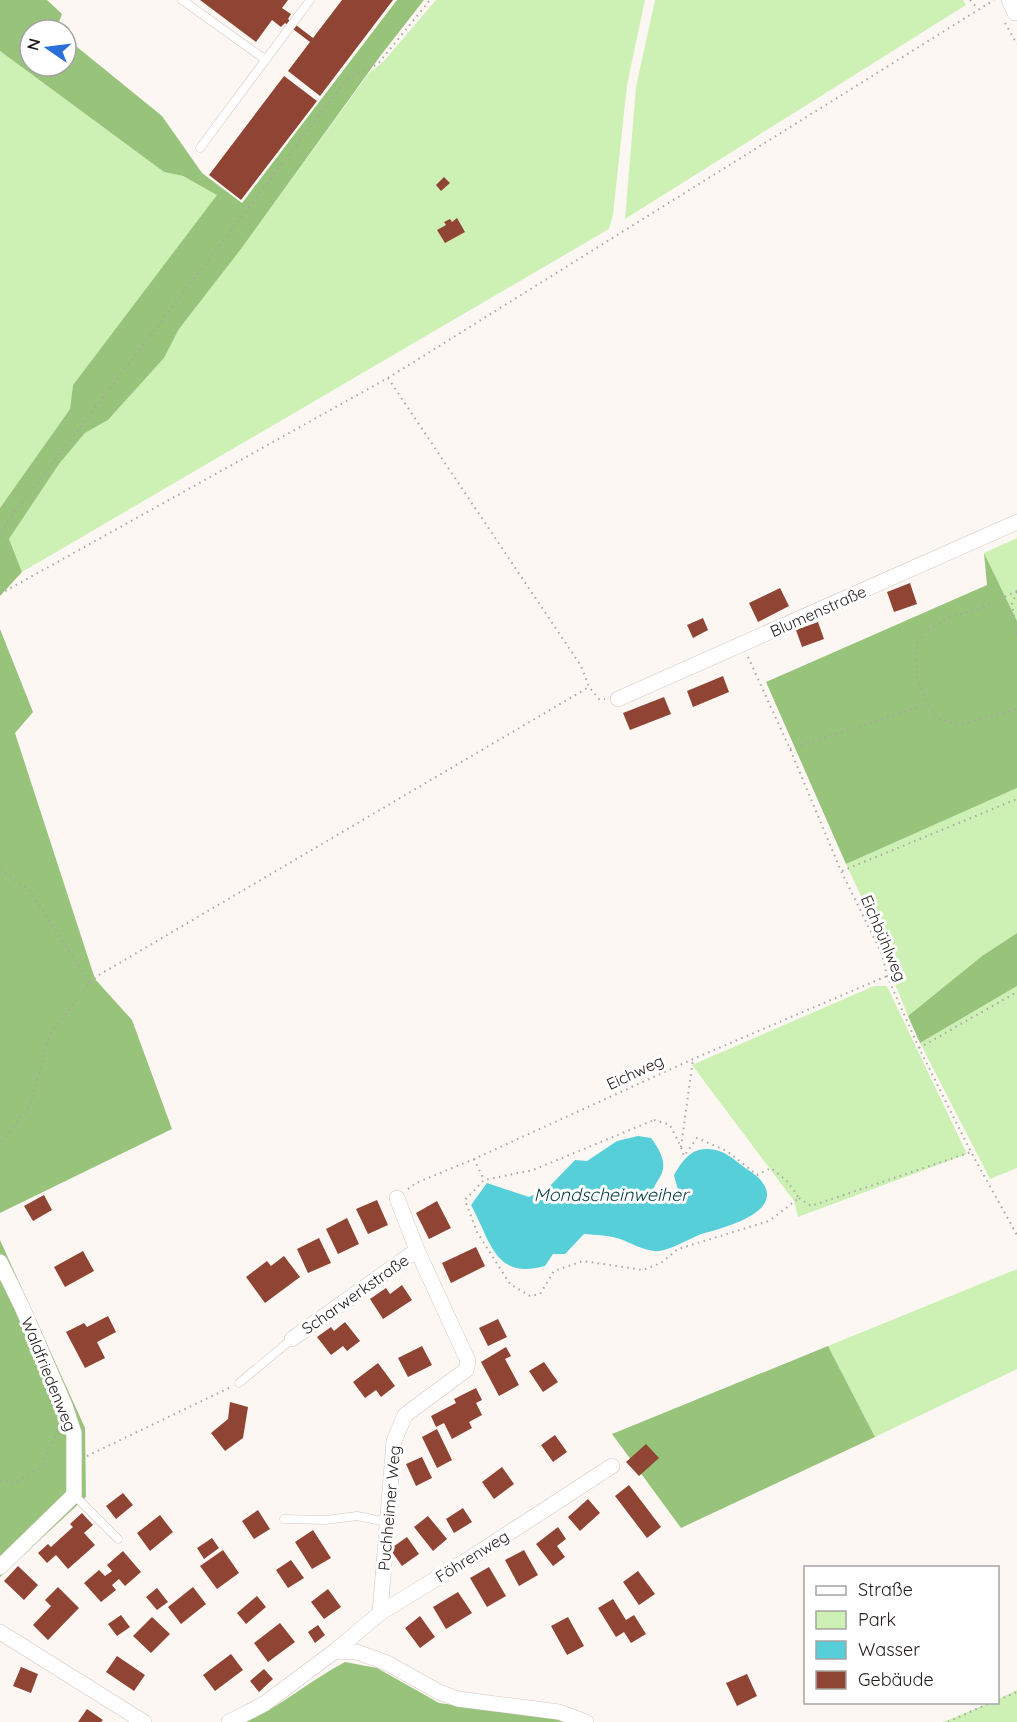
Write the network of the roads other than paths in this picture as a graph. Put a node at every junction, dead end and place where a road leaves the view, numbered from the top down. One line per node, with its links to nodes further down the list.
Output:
1 (183, 0): 3 (lane)
2 (310, 0): 3 (lane)
3 (266, 60): 4 (lane)
4 (200, 148)
5 (1017, 522): 6 (street, Blumenstraße)
6 (618, 699)
7 (397, 1198): 8 (street, Puchheimer Weg)
8 (417, 1250): 10 (street, Scharwerkstraße); 15 (street, Puchheimer Weg)
9 (0, 1262): 13 (street, Waldfriedenweg)
10 (292, 1339): 11 (lane)
11 (239, 1383)
12 (612, 1466): 18 (street, Föhrenweg)
13 (74, 1494): 16 (lane); 17 (street)
14 (284, 1519): 15 (lane)
15 (387, 1522): 18 (street, Puchheimer Weg)
16 (118, 1539)
17 (0, 1567)
18 (380, 1613): 20 (street, Föhrenweg)
19 (0, 1632): 21 (street)
20 (335, 1651): 22 (street, Föhrenweg); 23 (street)
21 (141, 1722)
22 (228, 1722)
23 (586, 1722)

